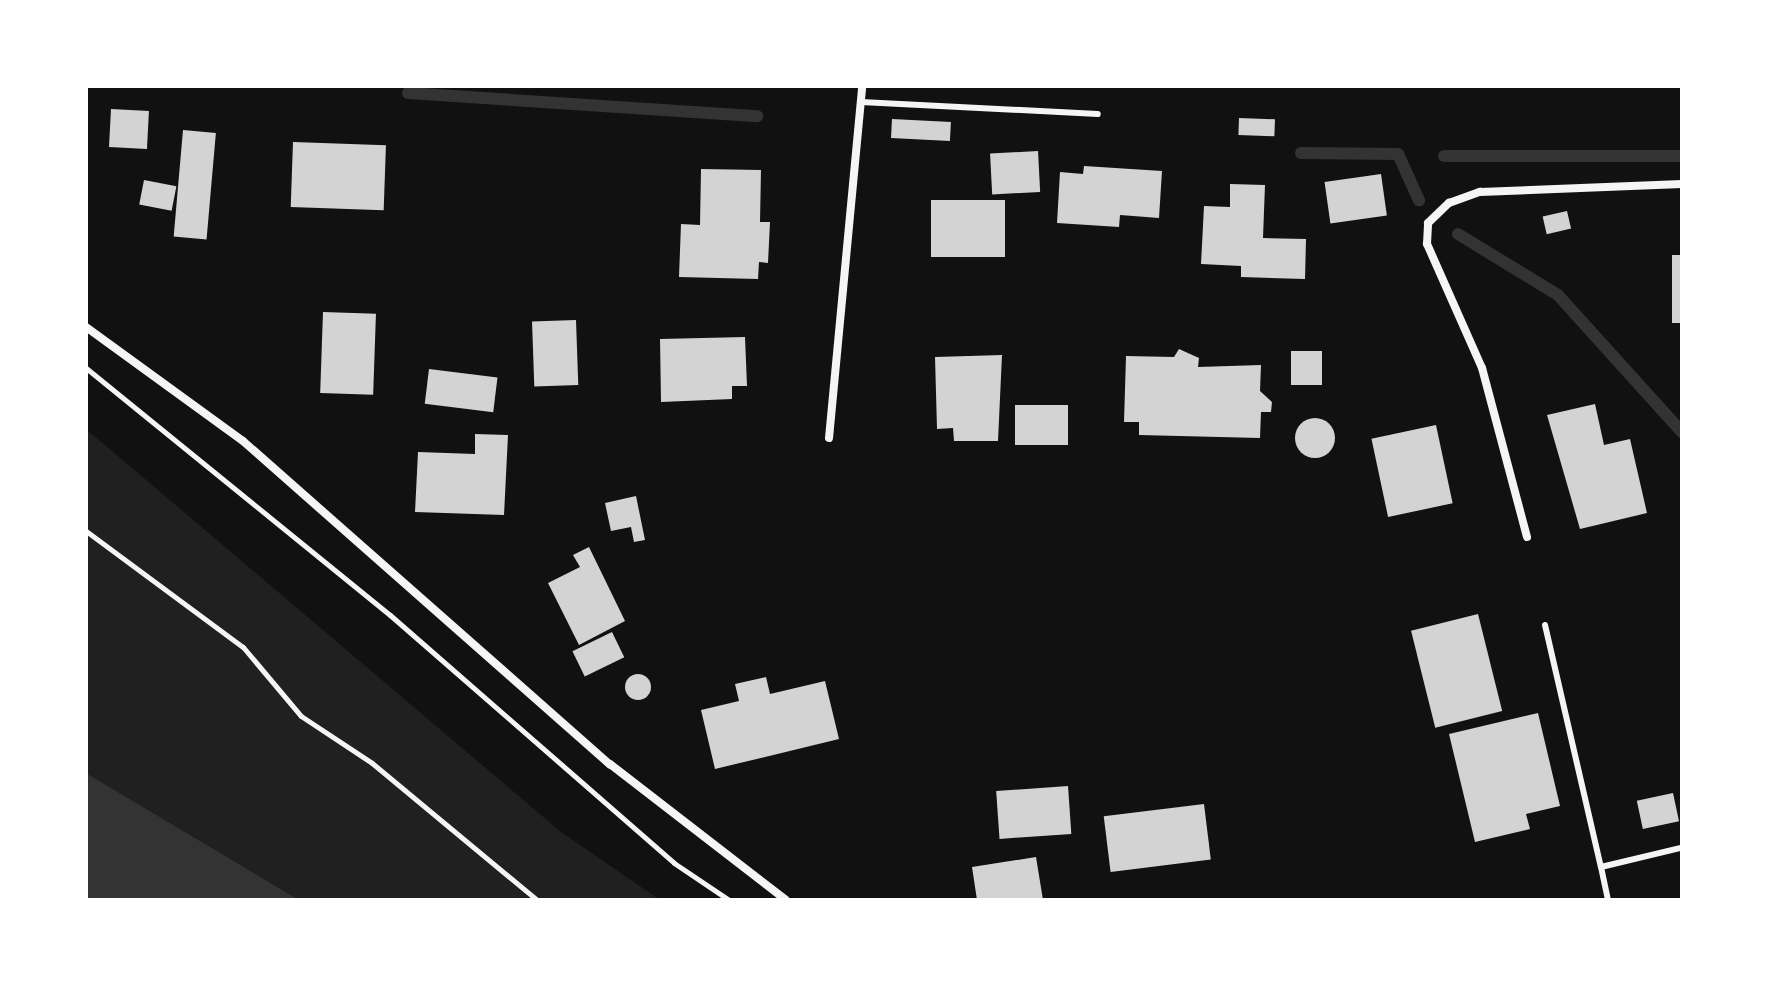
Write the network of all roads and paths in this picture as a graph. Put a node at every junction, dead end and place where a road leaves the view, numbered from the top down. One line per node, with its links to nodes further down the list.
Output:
1 (862, 86): 2 (street)
2 (861, 102): 3 (lane); 7 (street)
3 (1098, 114)
4 (1682, 184): 9 (street)
5 (86, 327): 15 (street)
6 (86, 368): 14 (path)
7 (829, 438)
8 (86, 531): 13 (path)
9 (1527, 537)
10 (1545, 625): 12 (lane)
11 (1680, 848): 12 (lane)
12 (1601, 867): 16 (lane)
13 (537, 900)
14 (729, 900)
15 (786, 900)
16 (1608, 900)

